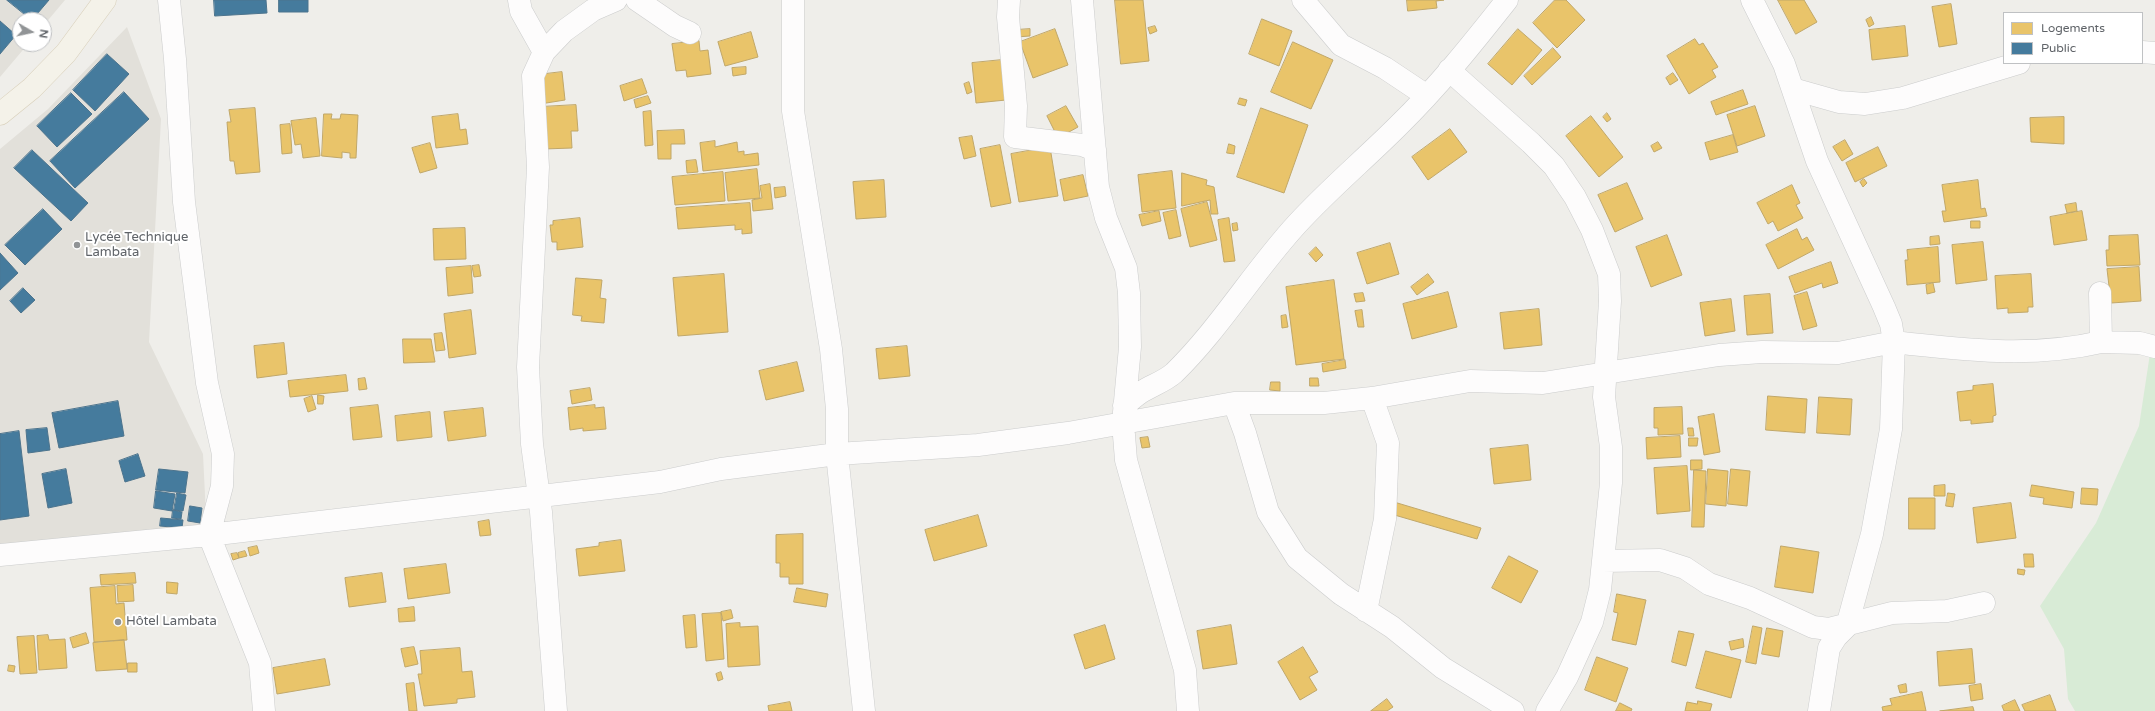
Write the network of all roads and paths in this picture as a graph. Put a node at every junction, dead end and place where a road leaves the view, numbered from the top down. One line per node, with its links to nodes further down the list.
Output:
1 (105, 0): 20 (main road)
2 (169, 0): 32 (street)
3 (519, 0): 13 (street)
4 (616, 0): 13 (street)
5 (636, 0): 12 (street)
6 (794, 0): 30 (street)
7 (1009, 0): 21 (street)
8 (1082, 0): 21 (street)
9 (1303, 0): 19 (street)
10 (1507, 0): 17 (street)
11 (1752, 0): 18 (street)
12 (690, 33)
13 (544, 52): 31 (street)
14 (2143, 52): 15 (street)
15 (2155, 53)
16 (2016, 64): 18 (street)
17 (1449, 70): 19 (street); 26 (street)
18 (1793, 89): 23 (street)
19 (1427, 96): 29 (street)
20 (0, 114)
21 (1095, 150): 29 (street)
22 (2100, 293): 24 (street)
23 (1894, 342): 24 (street); 26 (street); 37 (street)
24 (2101, 342): 25 (street)
25 (2155, 347)
26 (1606, 373): 27 (street); 34 (street)
27 (1372, 398): 28 (street); 36 (street)
28 (1234, 403): 29 (street); 36 (street)
29 (1123, 414): 30 (street); 42 (street)
30 (837, 454): 31 (street); 41 (street)
31 (539, 496): 32 (street); 40 (street)
32 (209, 536): 33 (street); 39 (street)
33 (0, 555)
34 (1604, 561): 37 (street); 43 (street)
35 (1984, 603): 37 (street)
36 (1366, 611): 38 (street)
37 (1848, 626): 44 (street)
38 (1505, 709)
39 (264, 711)
40 (556, 711)
41 (864, 711)
42 (1188, 711)
43 (1547, 711)
44 (1819, 711)

